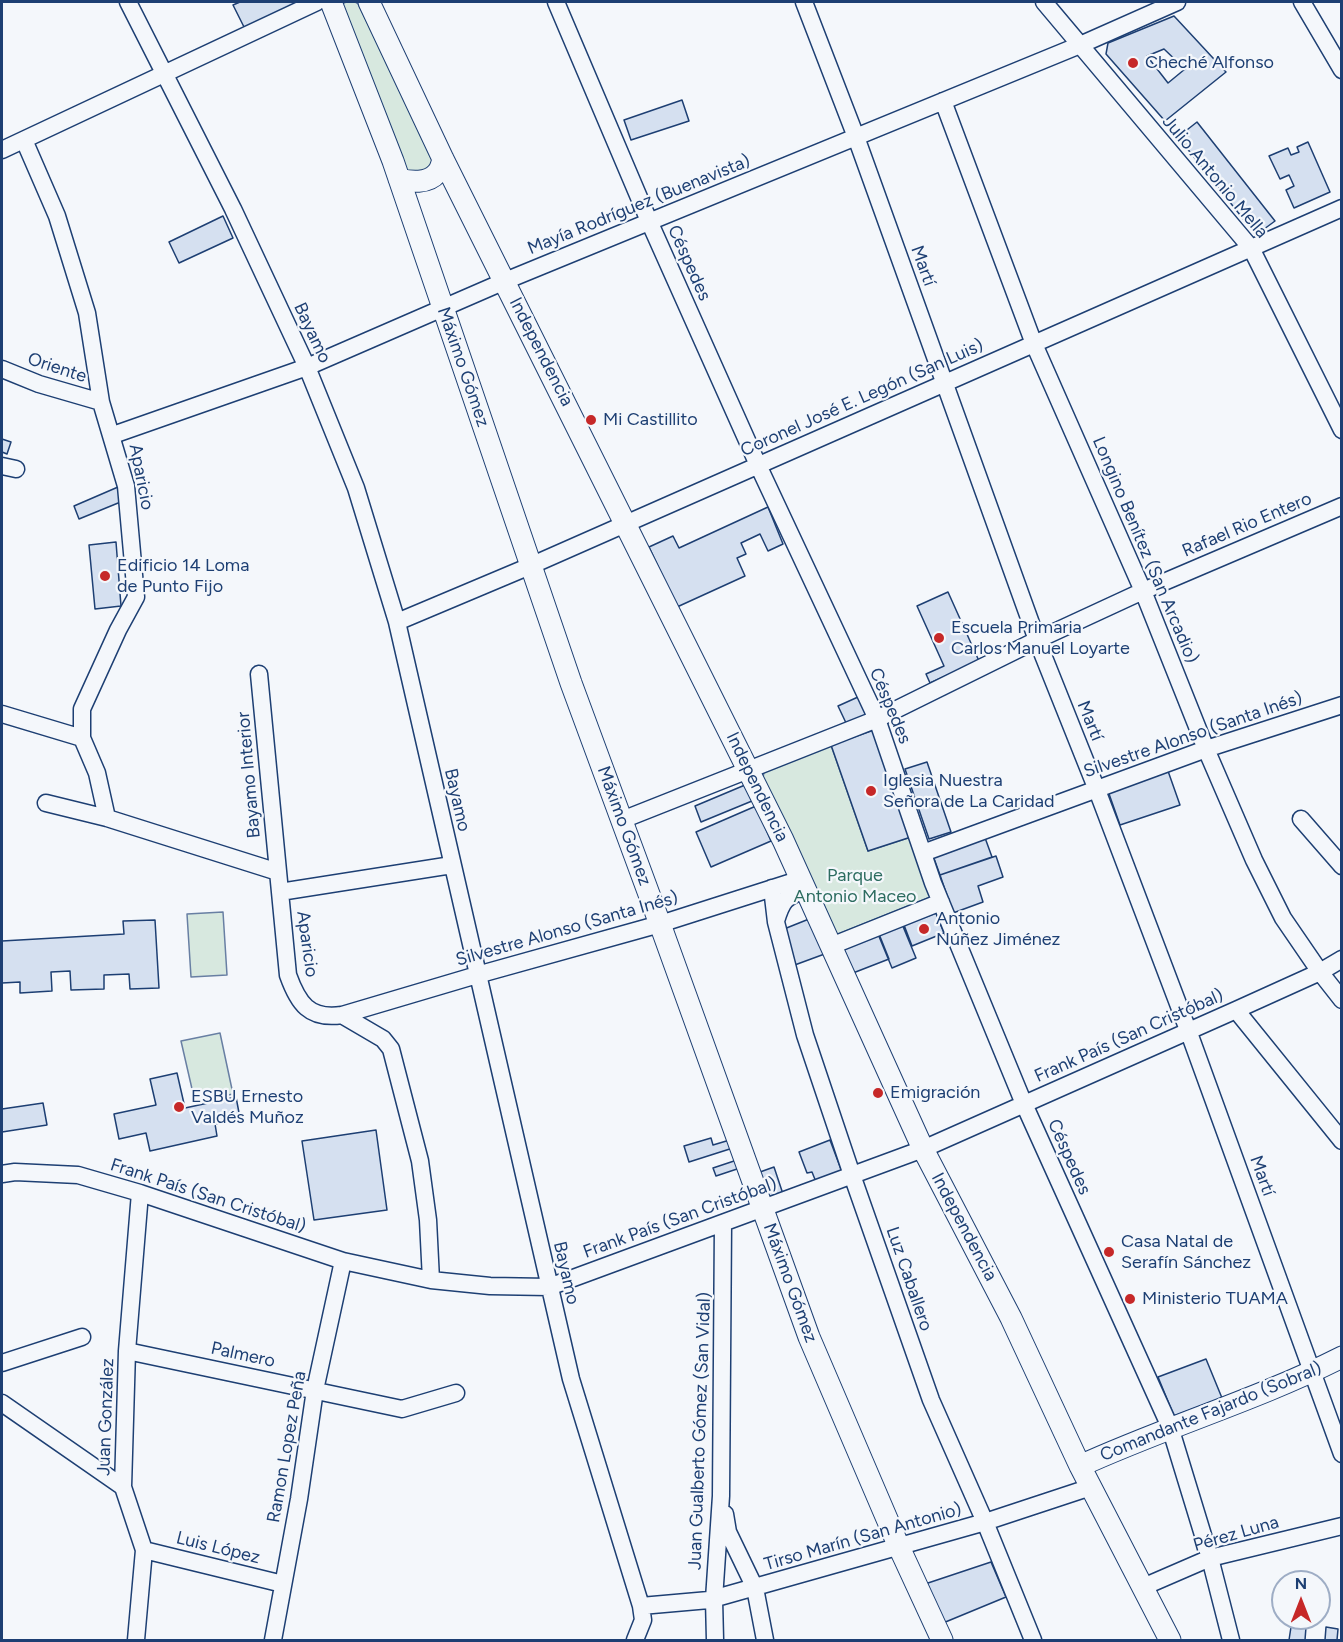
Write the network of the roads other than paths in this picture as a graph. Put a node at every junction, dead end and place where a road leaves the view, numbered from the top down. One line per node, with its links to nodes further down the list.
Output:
1 (128, 2): 12 (street, Bayamo)
2 (317, 2): 12 (street)
3 (331, 2): 18 (main road, Máximo Gómez)
4 (369, 2): 17 (main road, Independencia)
5 (556, 2): 20 (street, Céspedes)
6 (804, 2): 14 (street, Martí)
7 (1044, 2): 10 (street, Julio Antonio Mella)
8 (1177, 2): 10 (street, Mayía Rodríguez (Buenavista))
9 (1302, 2): 11 (street)
10 (1080, 45): 13 (street, Mayía Rodríguez (Buenavista)); 21 (street, Julio Antonio Mella)
11 (1341, 70)
12 (164, 73): 15 (street); 25 (street, Bayamo)
13 (943, 101): 14 (street, Mayía Rodríguez (Buenavista)); 24 (street, Longino Benítez (San Arcadio))
14 (856, 137): 20 (street, Mayía Rodríguez (Buenavista)); 27 (street, Martí)
15 (24, 140): 16 (street); 28 (street, Aparicio)
16 (2, 150)
17 (443, 159): 18 (main road); 22 (main road, Independencia)
18 (399, 179): 23 (main road, Máximo Gómez)
19 (1341, 208): 21 (street, Coronel José E. Legón (San Luis))
20 (649, 221): 22 (street, Mayía Rodríguez (Buenavista)); 31 (street, Céspedes)
21 (1251, 248): 24 (street, Coronel José E. Legón (San Luis)); 29 (street, Julio Antonio Mella)
22 (505, 281): 23 (street, Mayía Rodríguez (Buenavista)); 33 (main road, Independencia)
23 (443, 308): 25 (street, Mayía Rodríguez (Buenavista)); 34 (main road, Máximo Gómez)
24 (1034, 344): 27 (street, Coronel José E. Legón (San Luis)); 35 (street, Longino Benítez (San Arcadio))
25 (307, 367): 30 (street, Mayía Rodríguez (Buenavista)); 36 (street, Bayamo)
26 (2, 369): 28 (street, Oriente)
27 (944, 383): 31 (street, Coronel José E. Legón (San Luis)); 37 (street, Martí)
28 (102, 402): 30 (street, Aparicio)
29 (1341, 430)
30 (113, 435): 42 (street, Aparicio)
31 (758, 465): 33 (street, Coronel José E. Legón (San Luis)); 41 (street, Céspedes)
32 (1341, 506): 35 (street, Rafael Rio Entero)
33 (626, 523): 34 (street, Coronel José E. Legón (San Luis)); 44 (main road, Independencia)
34 (530, 566): 36 (street, Coronel José E. Legón (San Luis)); 49 (main road, Máximo Gómez)
35 (1143, 591): 37 (street, Rafael Rio Entero); 43 (street, Longino Benítez (San Arcadio))
36 (397, 622): 51 (street, Bayamo)
37 (1036, 640): 41 (street, Rafael Rio Entero); 45 (street, Martí)
38 (259, 674): 53 (street, Bayamo Interior)
39 (1341, 705): 43 (street, Silvestre Alonso (Santa Inés))
40 (2, 714): 42 (street)
41 (877, 719): 44 (street, Rafael Rio Entero); 50 (street, Céspedes)
42 (82, 738): 47 (street, Aparicio)
43 (1206, 749): 45 (street, Silvestre Alonso (Santa Inés)); 62 (street, Longino Benítez (San Arcadio))
44 (749, 771): 49 (street, Rafael Rio Entero); 54 (main road, Independencia)
45 (1097, 790): 50 (street, Silvestre Alonso (Santa Inés)); 67 (street, Martí)
46 (46, 803): 47 (street)
47 (107, 818): 53 (street)
48 (1300, 819): 52 (street)
49 (622, 820): 59 (main road, Máximo Gómez)
50 (923, 853): 57 (street, Céspedes)
51 (452, 865): 56 (street); 63 (street, Bayamo)
52 (1341, 866)
53 (278, 872): 56 (street, Aparicio)
54 (803, 884): 55 (street, Silvestre Alonso (Santa Inés)); 58 (street); 60 (main road, Independencia)
55 (772, 888): 58 (street, Luz Caballero); 59 (street, Silvestre Alonso (Santa Inés))
56 (280, 892): 66 (street, Aparicio)
57 (941, 902): 60 (street); 68 (street, Céspedes)
58 (776, 922): 72 (street, Luz Caballero)
59 (660, 924): 63 (street, Silvestre Alonso (Santa Inés)); 74 (main road, Máximo Gómez)
60 (831, 946): 70 (main road, Independencia)
61 (1341, 959): 62 (street, Frank País (San Cristóbal))
62 (1320, 972): 64 (street, Longino Benítez (San Arcadio)); 65 (street, Frank País (San Cristóbal))
63 (477, 975): 66 (street, Silvestre Alonso (Santa Inés)); 78 (street, Bayamo)
64 (1341, 1000)
65 (1236, 1010): 67 (street, Frank País (San Cristóbal)); 69 (street)
66 (342, 1015): 77 (street, Aparicio)
67 (1188, 1030): 68 (street, Frank País (San Cristóbal)); 83 (street, Martí)
68 (1024, 1104): 70 (street, Frank País (San Cristóbal)); 87 (street, Céspedes)
69 (1341, 1141)
70 (923, 1149): 72 (street, Frank País (San Cristóbal)); 89 (main road, Independencia)
71 (2, 1174): 73 (street, Frank País (San Cristóbal))
72 (852, 1175): 74 (street, Frank País (San Cristóbal)); 93 (street, Luz Caballero)
73 (140, 1192): 76 (street, Frank País (San Cristóbal)); 80 (street, Juan González)
74 (764, 1208): 75 (street, Frank País (San Cristóbal)); 95 (main road, Máximo Gómez)
75 (723, 1223): 78 (street, Frank País (San Cristóbal)); 92 (street, Juan Gualberto Gómez (San Vidal))
76 (343, 1261): 77 (street, Frank País (San Cristóbal)); 84 (street, Ramon Lopez Peña)
77 (431, 1280): 78 (street, Frank País (San Cristóbal))
78 (549, 1287): 102 (street, Bayamo)
79 (82, 1337): 82 (street)
80 (127, 1351): 84 (street, Palmero); 90 (street, Juan González)
81 (1341, 1357): 83 (main road, Comandante Fajardo (Sobral))
82 (2, 1363)
83 (1312, 1372): 87 (main road, Comandante Fajardo (Sobral)); 88 (street, Martí)
84 (315, 1390): 85 (street, Palmero); 98 (street, Ramon Lopez Peña)
85 (456, 1393)
86 (2, 1403): 90 (street)
87 (1170, 1427): 89 (main road, Comandante Fajardo (Sobral)); 97 (street, Céspedes)
88 (1341, 1454)
89 (1080, 1466): 91 (main road, Independencia)
90 (123, 1487): 96 (street, Juan González)
91 (1091, 1487): 93 (street, Tirso Marín (San Antonio)); 99 (main road, Independencia)
92 (721, 1496): 100 (street); 101 (street, Juan Gualberto Gómez (San Vidal))
93 (985, 1522): 95 (street, Tirso Marín (San Antonio)); 109 (street, Luz Caballero)
94 (1341, 1526): 97 (street, Pérez Luna)
95 (899, 1547): 100 (street, Tirso Marín (San Antonio)); 108 (main road, Máximo Gómez)
96 (144, 1550): 98 (street, Luis López); 103 (street, Juan González)
97 (1210, 1558): 99 (street, Pérez Luna); 111 (street, Céspedes)
98 (283, 1584): 104 (street, Ramon Lopez Peña)
99 (1143, 1587): 110 (main road, Independencia)
100 (755, 1588): 101 (street, Tirso Marín (San Antonio)); 107 (street)
101 (714, 1599): 102 (street, Tirso Marín (San Antonio)); 106 (street, Juan Gualberto Gómez (San Vidal))
102 (641, 1606): 105 (street, Bayamo)
103 (136, 1641)
104 (273, 1641)
105 (635, 1641)
106 (715, 1641)
107 (765, 1641)
108 (942, 1641)
109 (1033, 1641)
110 (1170, 1641)
111 (1231, 1641)

